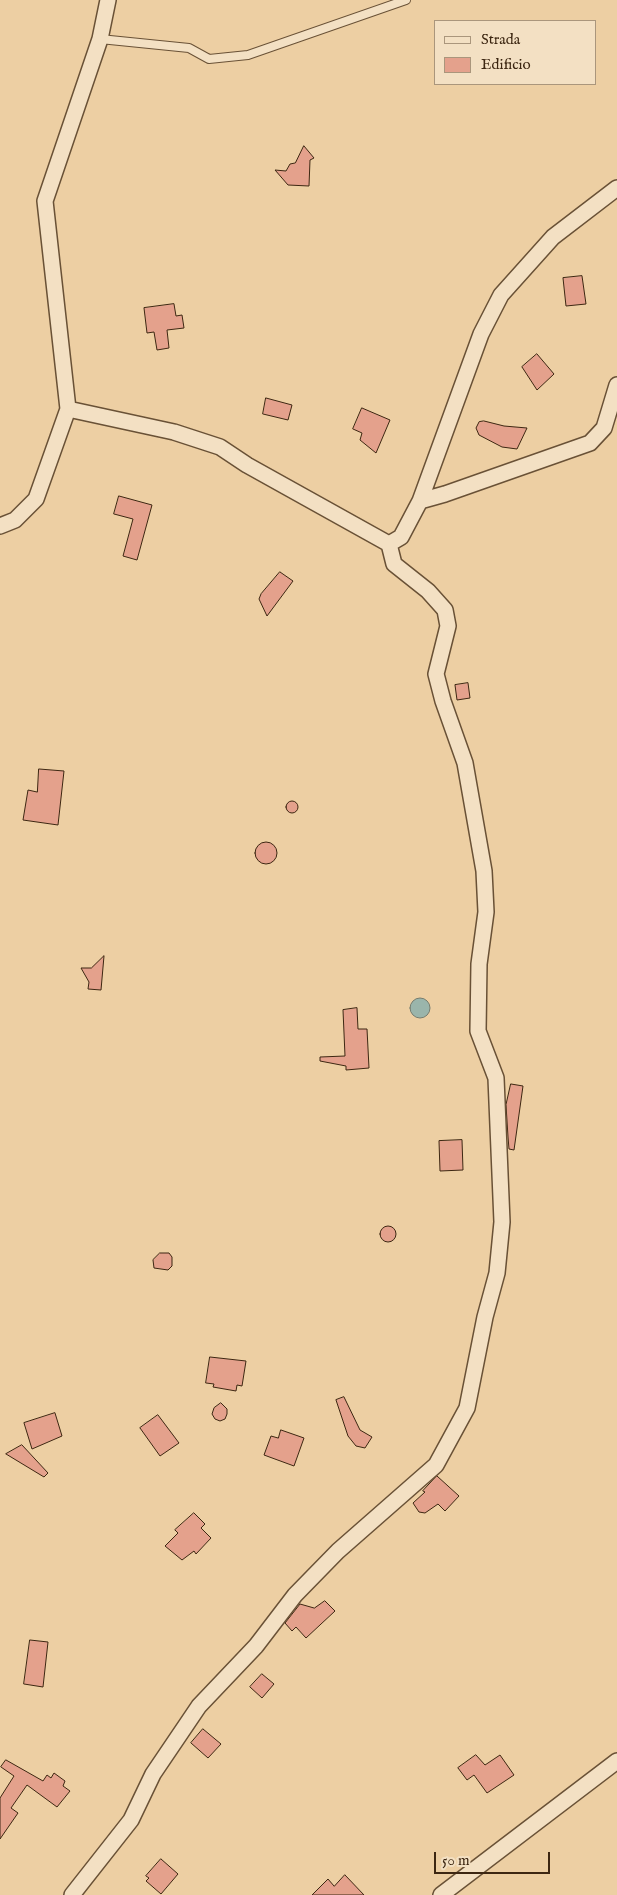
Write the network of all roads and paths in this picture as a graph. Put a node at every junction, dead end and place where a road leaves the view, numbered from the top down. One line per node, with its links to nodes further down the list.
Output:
1 (108, 0): 3 (street)
2 (406, 0): 3 (lane)
3 (100, 39): 6 (street)
4 (617, 188): 7 (street)
5 (617, 385): 7 (street)
6 (68, 409): 8 (street); 9 (street)
7 (420, 501): 9 (street)
8 (0, 526)
9 (389, 544): 11 (street)
10 (617, 1761): 12 (street)
11 (72, 1895)
12 (441, 1895)

